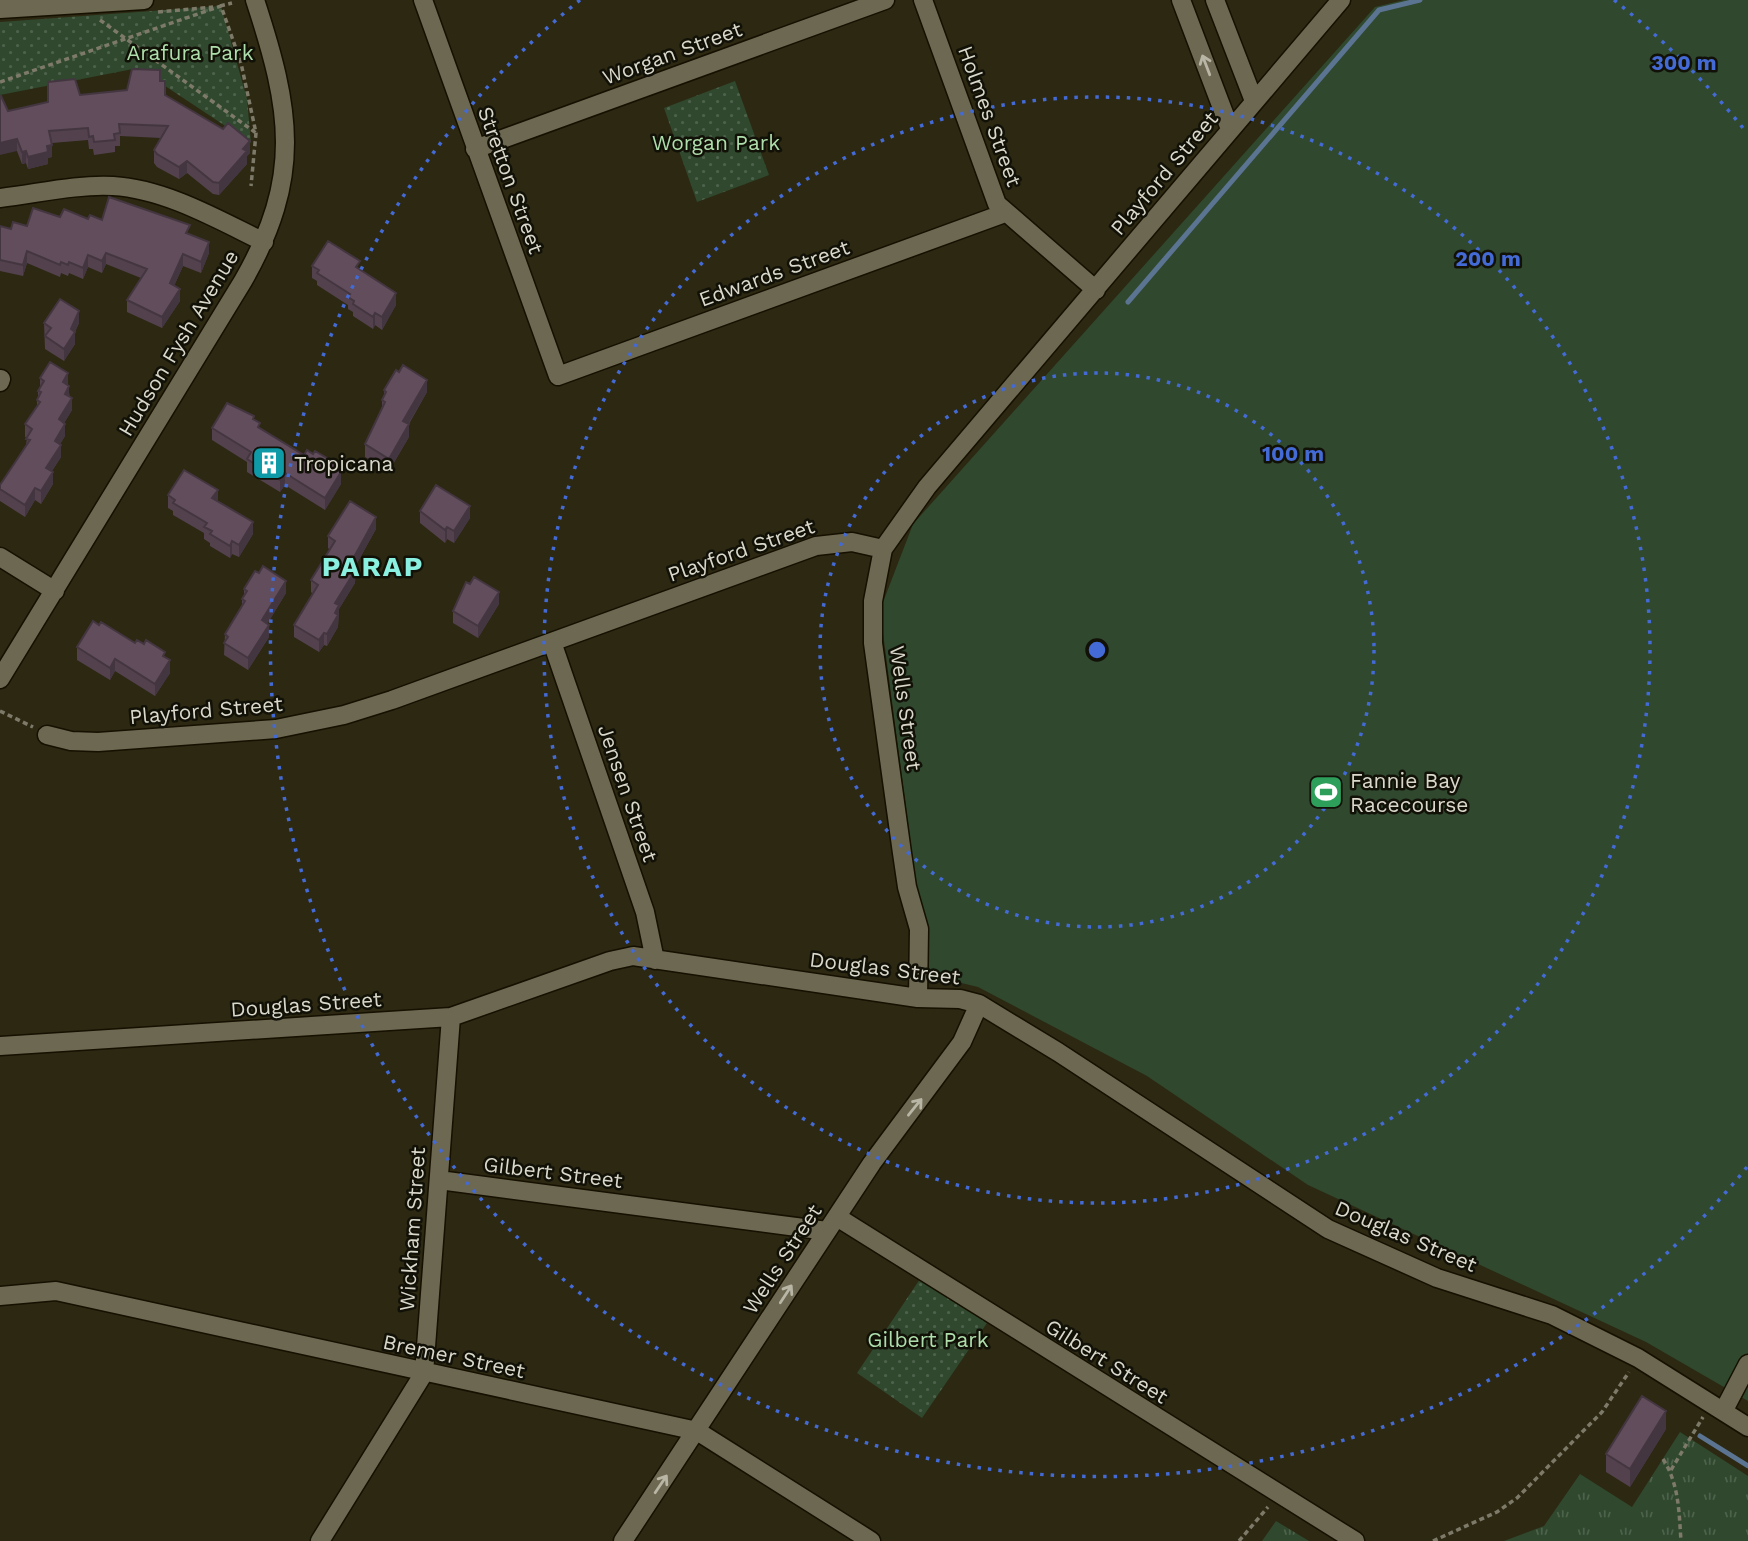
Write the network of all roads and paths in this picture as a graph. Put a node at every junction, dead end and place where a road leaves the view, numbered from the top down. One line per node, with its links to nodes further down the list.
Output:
1 (145, 0): 9 (street)
2 (255, 0): 21 (street, Hudson Fysh Avenue)
3 (423, 0): 17 (street, Stretton Street)
4 (885, 0): 17 (street, Worgan Street)
5 (923, 0): 20 (street, Holmes Street)
6 (1181, 0): 15 (street, one-way to 6)
7 (1215, 0): 14 (street)
8 (1341, 0): 14 (street, Playford Street)
9 (72, 2): 10 (street)
10 (0, 9)
11 (96, 17): 12 (path)
12 (124, 38): 13 (path); 16 (path); 16 (path)
13 (0, 82)
14 (1254, 101): 15 (street, Playford Street)
15 (1230, 129): 22 (street, Playford Street)
16 (256, 133): 18 (path)
17 (475, 149): 23 (street, Stretton Street)
18 (251, 186)
19 (0, 198): 21 (street)
20 (1005, 213): 22 (street, Holmes Street); 23 (street, Edwards Street)
21 (264, 242): 26 (street, Hudson Fysh Avenue)
22 (1096, 290): 24 (street, Playford Street)
23 (558, 376)
24 (883, 549): 27 (street, Playford Street); 32 (street, Wells Street)
25 (0, 557): 26 (street)
26 (55, 591): 28 (street, Hudson Fysh Avenue)
27 (552, 642): 30 (street, Playford Street); 31 (street, Jensen Street)
28 (0, 679)
29 (0, 711): 30 (path)
30 (47, 735)
31 (655, 960): 32 (street, Douglas Street); 34 (street, Douglas Street)
32 (918, 998): 33 (street, Douglas Street)
33 (979, 1004): 37 (street, Wells Street, one-way to 33); 39 (street, Douglas Street)
34 (451, 1017): 35 (street, Douglas Street); 36 (street, Wickham Street)
35 (0, 1046)
36 (439, 1180): 37 (street, Gilbert Street); 41 (street, Wickham Street)
37 (832, 1224): 44 (street, Wells Street, one-way to 37); 47 (street, Gilbert Street)
38 (0, 1296): 41 (street, Bremer Street)
39 (1638, 1358): 42 (street, Douglas Street); 53 (path)
40 (1748, 1364): 42 (street)
41 (424, 1373): 44 (street, Bremer Street); 48 (street, Wickham Street)
42 (1718, 1407): 43 (street, Douglas Street); 46 (path)
43 (1748, 1427)
44 (697, 1431): 49 (street, Wells Street, one-way to 44); 50 (street, Bremer Street)
45 (1663, 1459): 46 (path)
46 (1670, 1471): 54 (path)
47 (1276, 1493): 51 (path); 52 (street, Gilbert Street)
48 (320, 1541)
49 (623, 1541)
50 (871, 1541)
51 (1239, 1541)
52 (1355, 1541)
53 (1433, 1541)
54 (1681, 1541)

